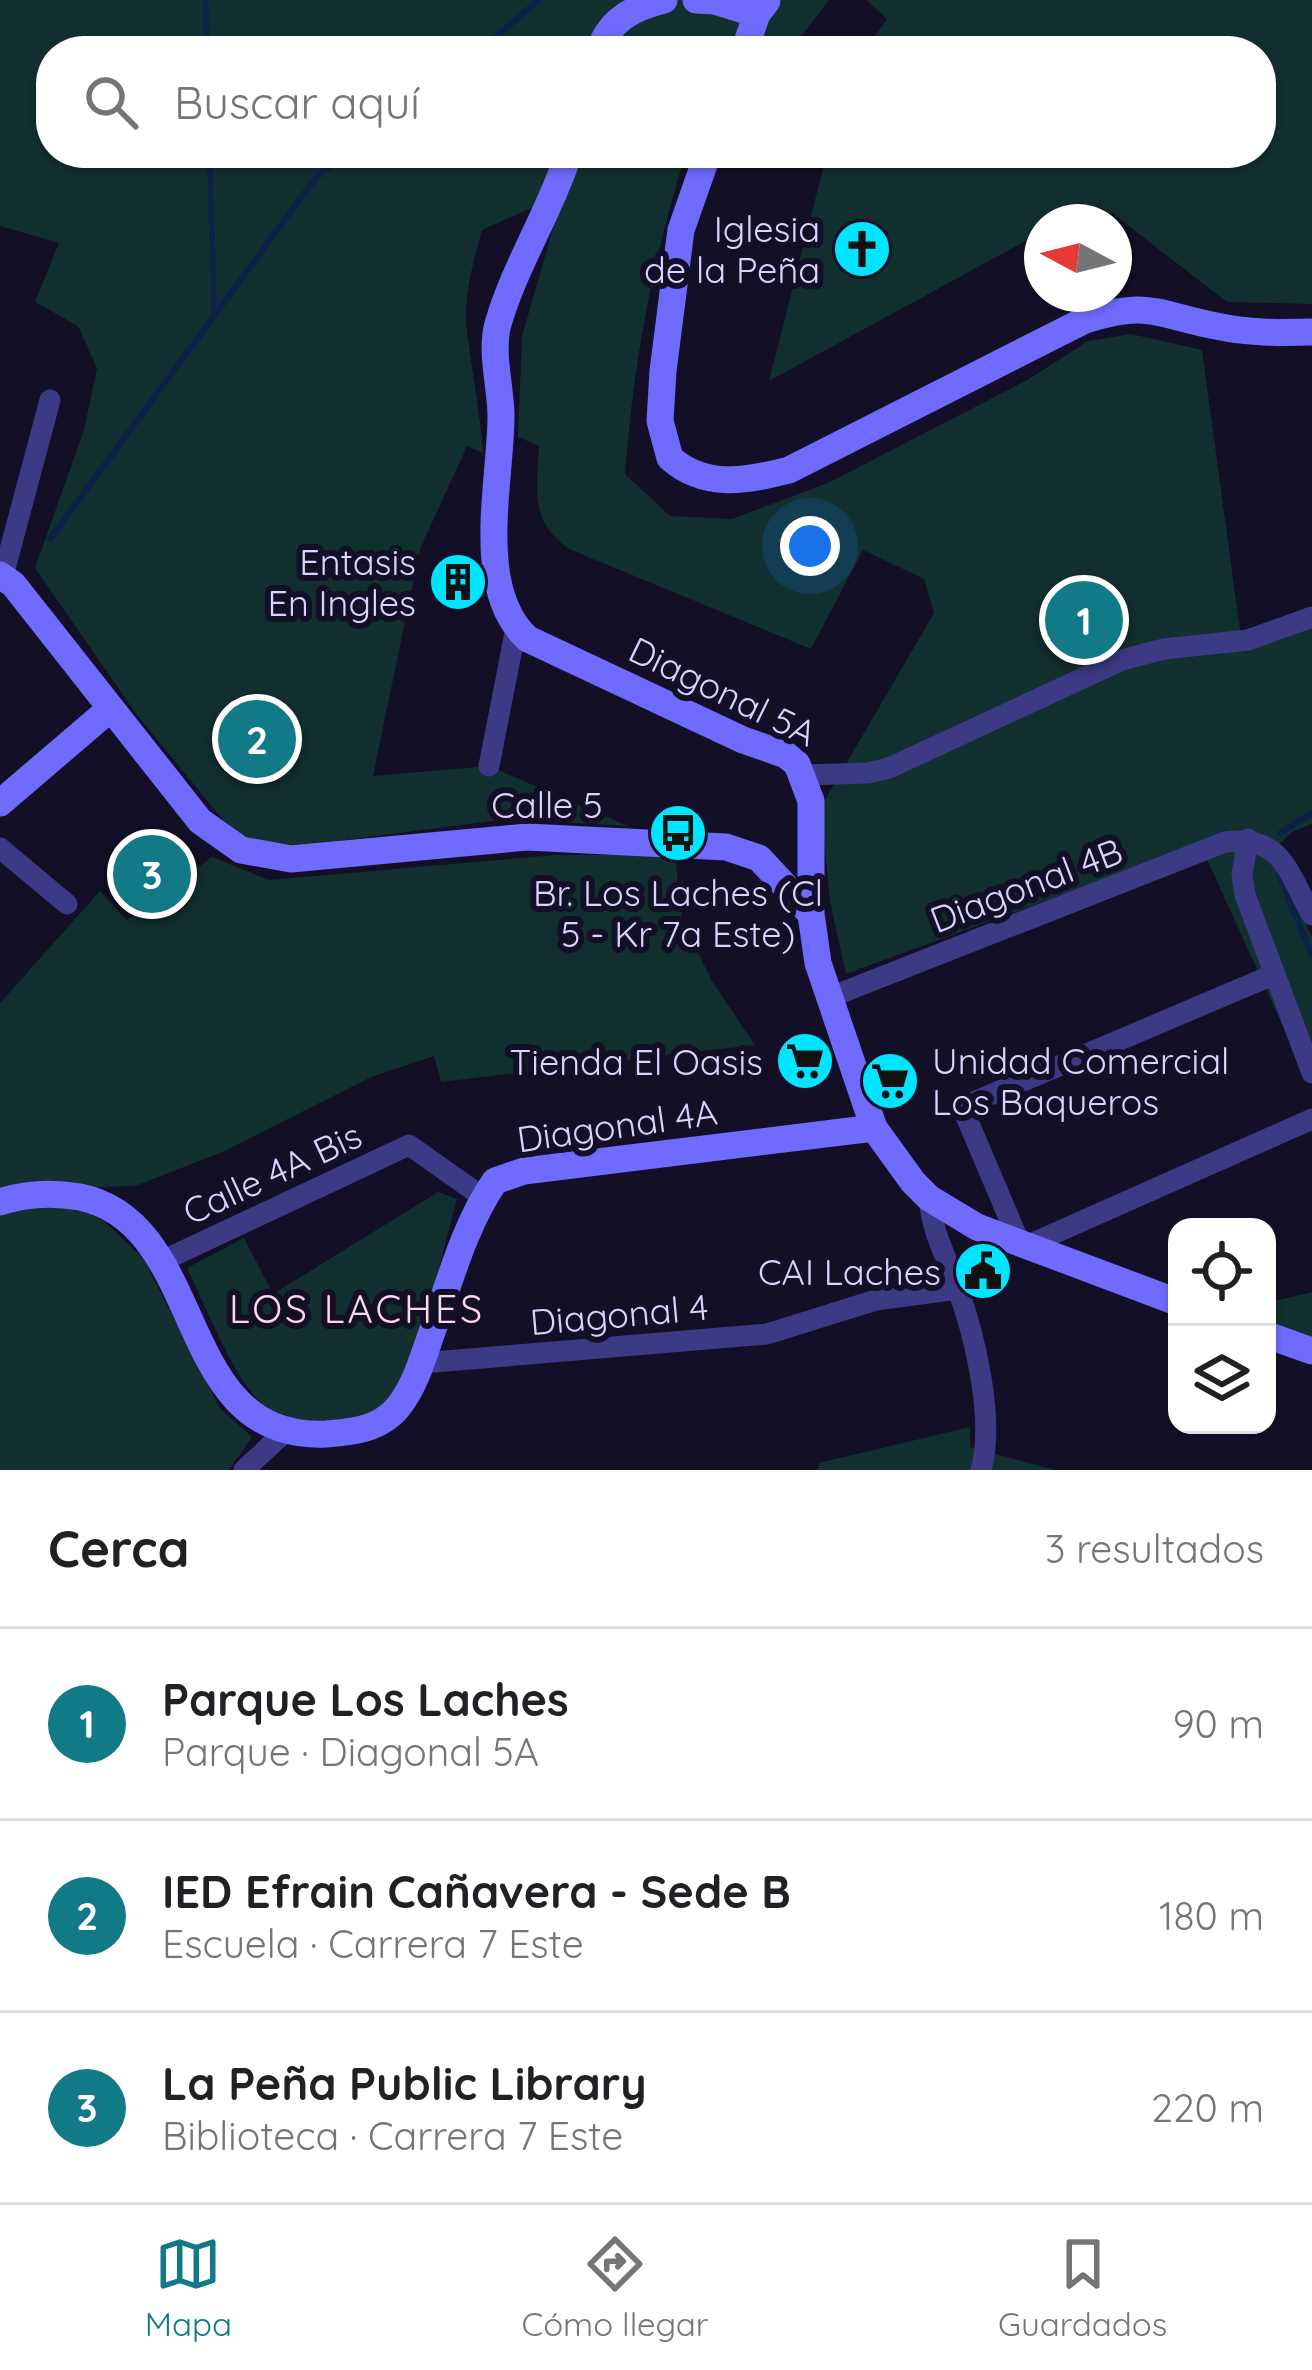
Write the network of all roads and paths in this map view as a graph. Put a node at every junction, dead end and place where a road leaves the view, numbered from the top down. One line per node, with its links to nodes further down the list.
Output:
1 (664, 0): 4 (street)
2 (696, 0): 3 (street)
3 (762, 7): 5 (street)
4 (604, 36)
5 (750, 36)
6 (563, 168): 12 (street)
7 (703, 168): 8 (street)
8 (1312, 332)
9 (50, 400): 10 (street)
10 (2, 576): 13 (street)
11 (1312, 617): 15 (street, Diagonal 5A)
12 (516, 628): 14 (street); 15 (street, Diagonal 5A)
13 (111, 708): 16 (street); 20 (street, Calle 5)
14 (489, 766)
15 (804, 775): 20 (street)
16 (0, 802)
17 (1248, 838): 21 (street); 22 (street); 23 (street, Diagonal 4B)
18 (0, 848): 19 (street)
19 (67, 904)
20 (811, 914): 23 (street)
21 (1312, 915)
22 (1274, 974): 24 (street); 30 (street)
23 (828, 998): 26 (street)
24 (1312, 1072)
25 (1312, 1119): 30 (street)
26 (874, 1128): 27 (street, Diagonal 4A); 28 (street)
27 (484, 1198): 31 (street, Calle 4A Bis); 36 (street, Diagonal 4A)
28 (929, 1198): 30 (street); 32 (street)
29 (0, 1202): 31 (street, Diagonal 4A)
30 (1023, 1245): 33 (street)
31 (162, 1261): 37 (street, Diagonal 4A)
32 (958, 1289): 36 (street, Diagonal 4); 39 (street)
33 (1168, 1299)
34 (1276, 1338): 35 (street)
35 (1312, 1352)
36 (422, 1363): 37 (street, Diagonal 4A)
37 (287, 1430): 38 (street)
38 (244, 1470)
39 (981, 1470)

